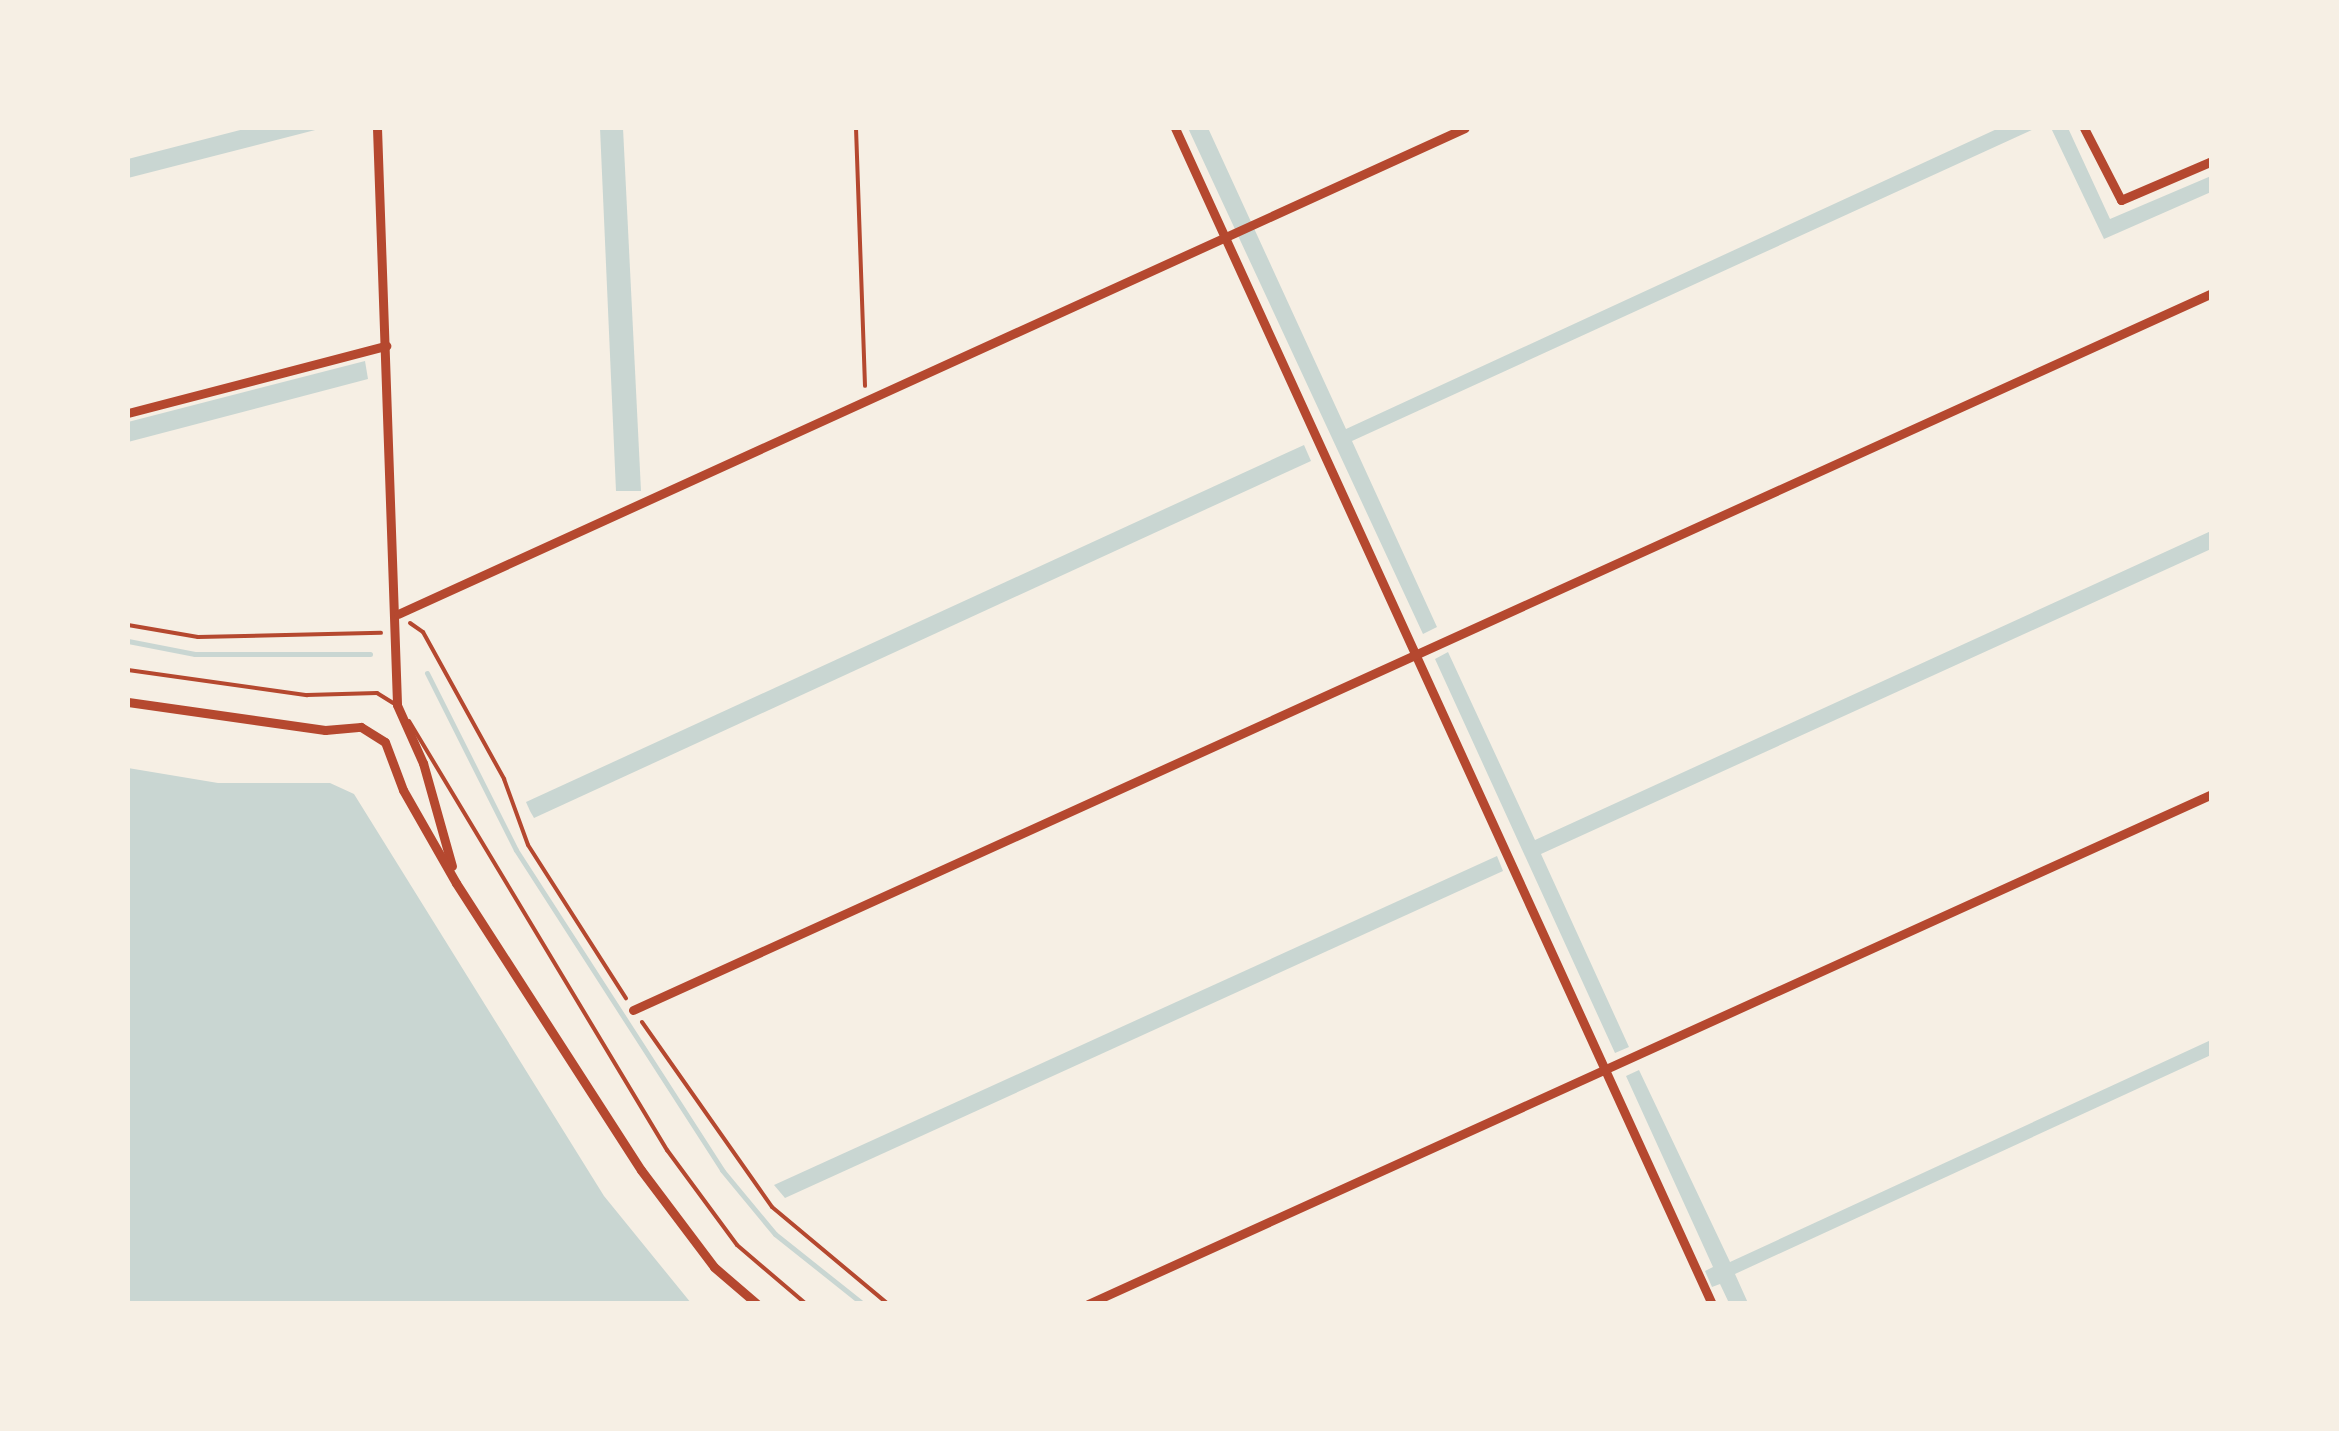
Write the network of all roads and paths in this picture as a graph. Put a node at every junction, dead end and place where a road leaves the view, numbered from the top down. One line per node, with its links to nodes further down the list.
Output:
1 (377, 128): 9 (street)
2 (856, 128): 10 (path)
3 (1175, 128): 7 (street)
4 (1464, 128): 7 (street)
5 (2084, 128): 6 (street)
6 (2212, 161)
7 (1226, 236): 10 (street); 15 (street)
8 (2212, 294): 15 (street)
9 (386, 346): 11 (street); 12 (street)
10 (866, 401): 12 (street)
11 (128, 413)
12 (398, 614): 14 (street); 21 (path)
13 (128, 626): 14 (path)
14 (398, 628): 18 (street)
15 (1416, 652): 21 (street); 22 (street)
16 (128, 670): 18 (lane)
17 (128, 702): 20 (street)
18 (397, 705): 20 (street); 24 (lane)
19 (2212, 794): 22 (street)
20 (456, 883): 23 (street)
21 (634, 1010): 25 (path)
22 (1606, 1070): 26 (street); 27 (street)
23 (757, 1304)
24 (806, 1304)
25 (888, 1304)
26 (1088, 1304)
27 (1712, 1304)

